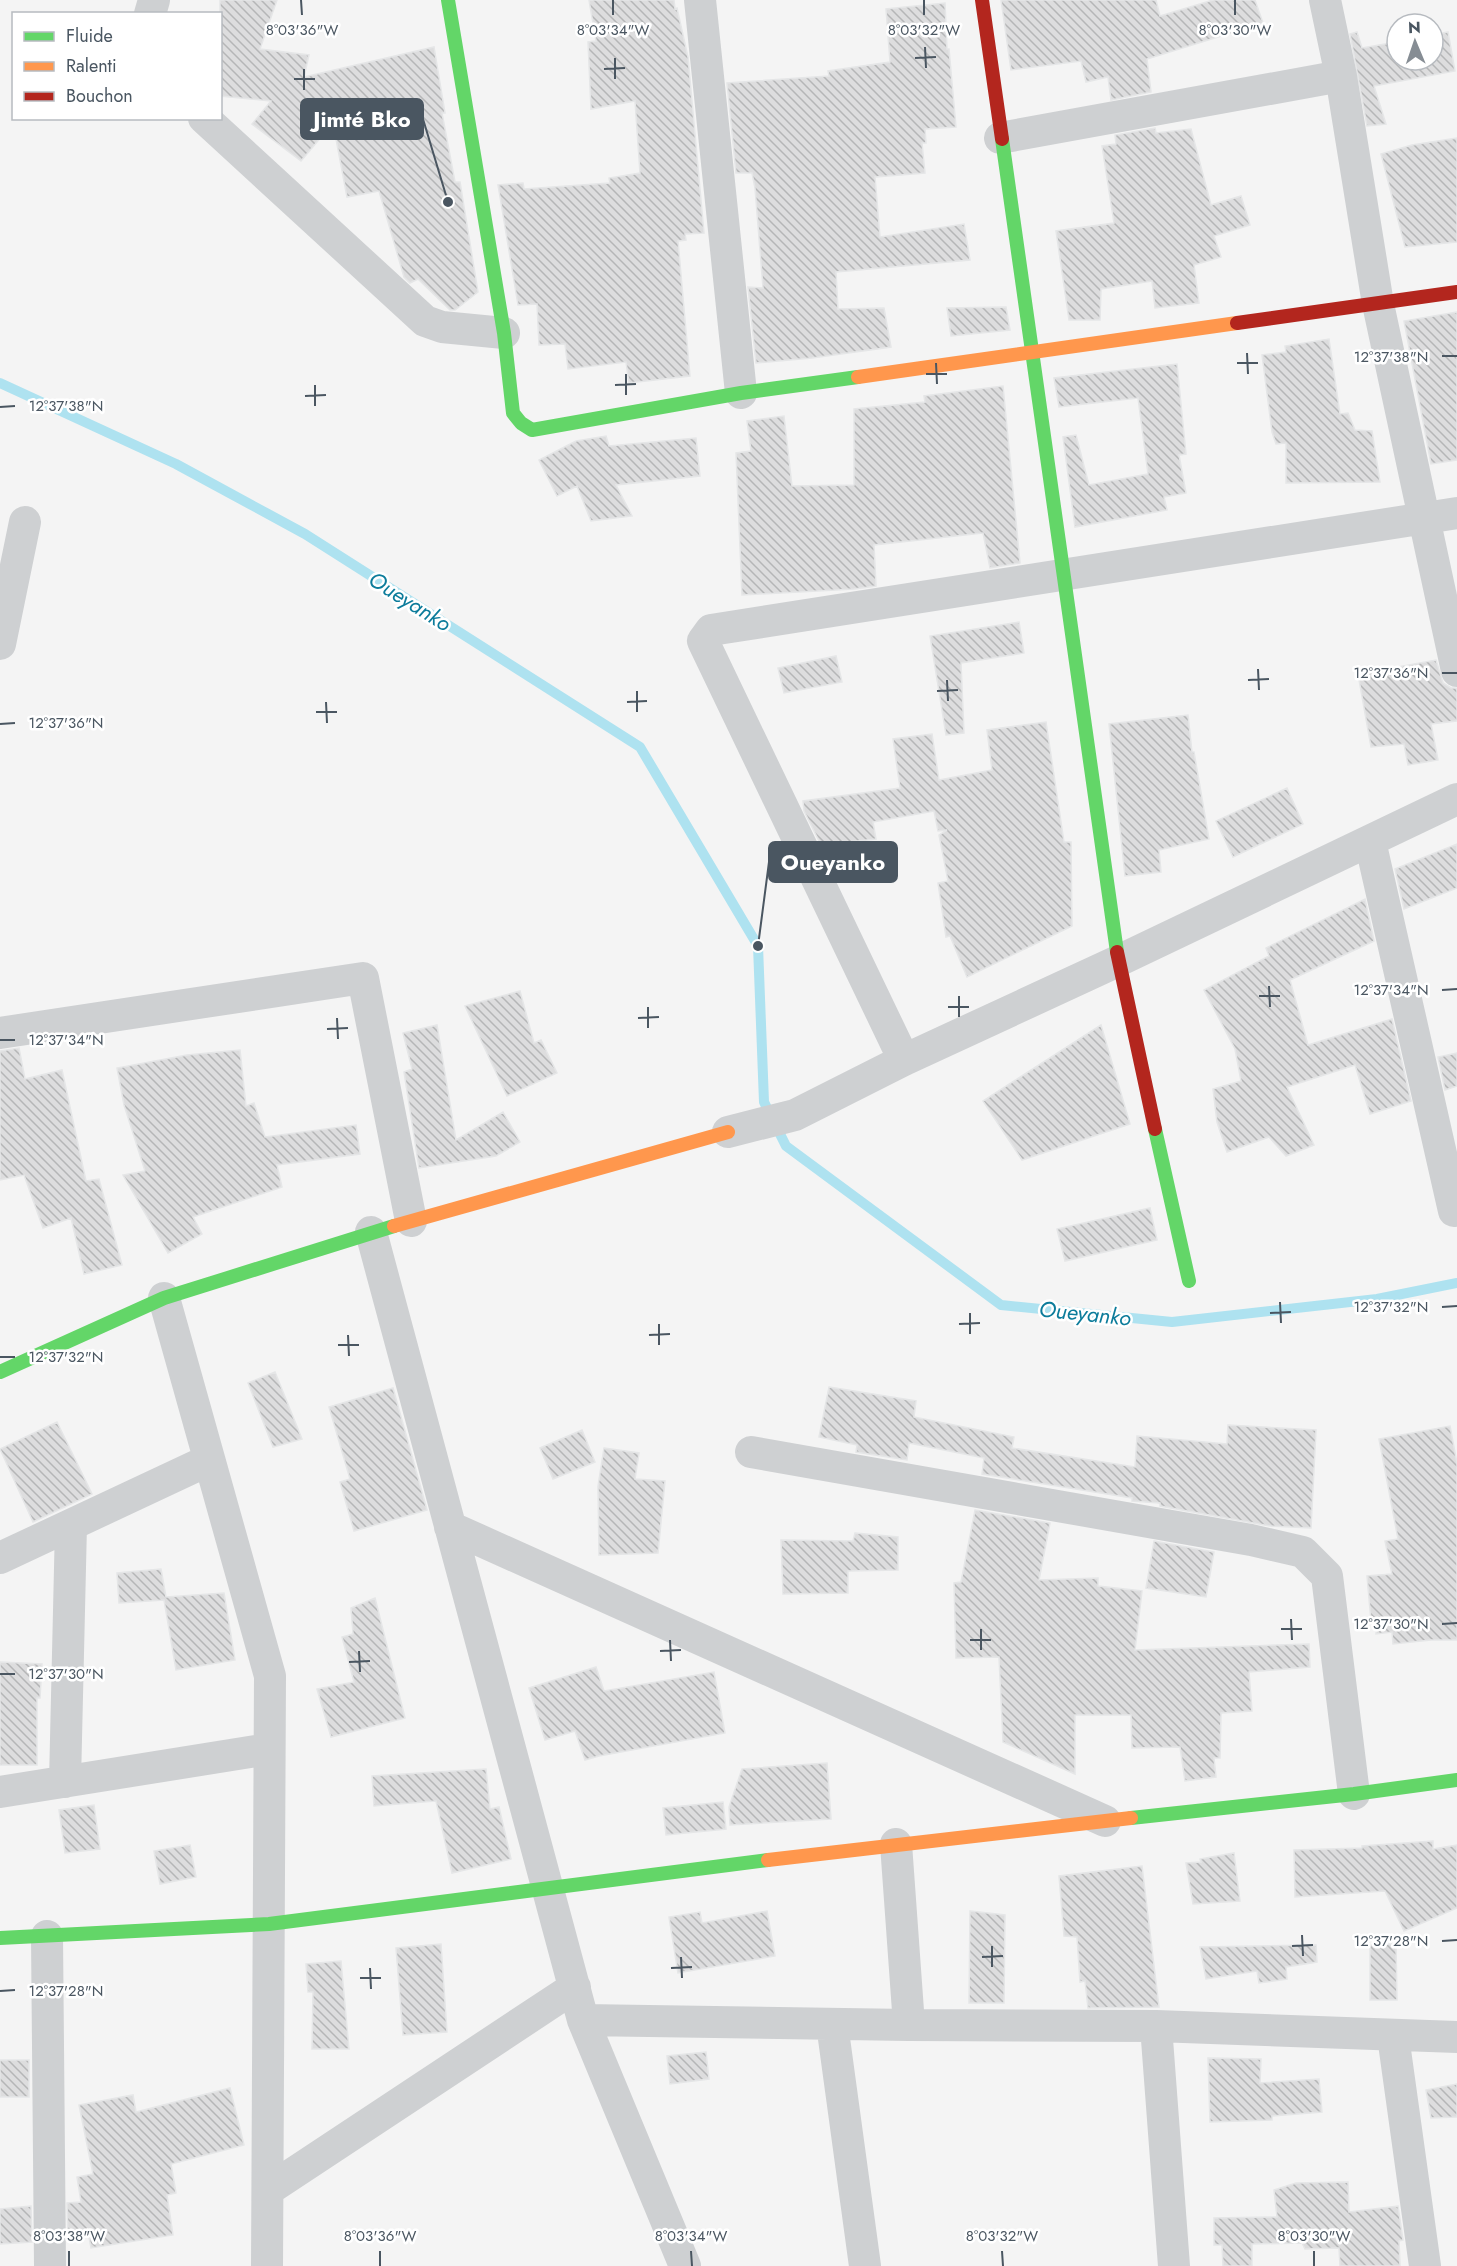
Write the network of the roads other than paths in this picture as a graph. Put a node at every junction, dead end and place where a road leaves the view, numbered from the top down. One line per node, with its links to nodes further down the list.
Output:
1 (448, 0): 10 (street)
2 (699, 0): 12 (street)
3 (982, 0): 7 (street)
4 (1325, 0): 5 (street)
5 (1341, 76): 7 (street); 9 (street)
6 (206, 120): 10 (street)
7 (1000, 138): 11 (street)
8 (1457, 292): 9 (street)
9 (1378, 304): 11 (street); 14 (street)
10 (504, 333): 12 (street)
11 (1031, 351): 12 (street); 16 (street)
12 (741, 393)
13 (1457, 513): 14 (street)
14 (1424, 518): 16 (street); 18 (street)
15 (25, 522): 17 (street)
16 (1062, 574): 21 (street); 23 (street)
17 (0, 644)
18 (1457, 671)
19 (1457, 799): 20 (street)
20 (1370, 841): 21 (street); 25 (street)
21 (1118, 962): 23 (street); 28 (street)
22 (0, 1033): 26 (street)
23 (904, 1060): 24 (street)
24 (729, 1132): 26 (street)
25 (1454, 1211)
26 (411, 1221): 27 (street)
27 (371, 1232): 29 (street); 34 (street)
28 (1188, 1281)
29 (164, 1298): 30 (street); 32 (street)
30 (0, 1372)
31 (751, 1452): 40 (street)
32 (209, 1460): 33 (street); 36 (street)
33 (71, 1525): 35 (street); 38 (street)
34 (450, 1527): 41 (street); 43 (street)
35 (0, 1558)
36 (269, 1749): 38 (street); 44 (street)
37 (1457, 1780): 40 (street)
38 (65, 1782): 39 (street)
39 (0, 1792)
40 (1354, 1794): 41 (street)
41 (1106, 1821): 42 (street)
42 (896, 1844): 43 (street); 50 (street)
43 (548, 1889): 44 (street); 47 (street)
44 (269, 1924): 45 (street); 54 (street)
45 (47, 1936): 46 (street); 55 (street)
46 (0, 1938)
47 (575, 1987): 48 (street); 54 (street)
48 (583, 2020): 49 (street); 57 (street)
49 (832, 2024): 50 (street); 58 (street)
50 (909, 2025): 51 (street)
51 (1156, 2026): 52 (street); 59 (street)
52 (1393, 2036): 53 (street); 60 (street)
53 (1457, 2037)
54 (268, 2190): 56 (street)
55 (50, 2266)
56 (267, 2266)
57 (685, 2266)
58 (865, 2266)
59 (1174, 2266)
60 (1425, 2266)

